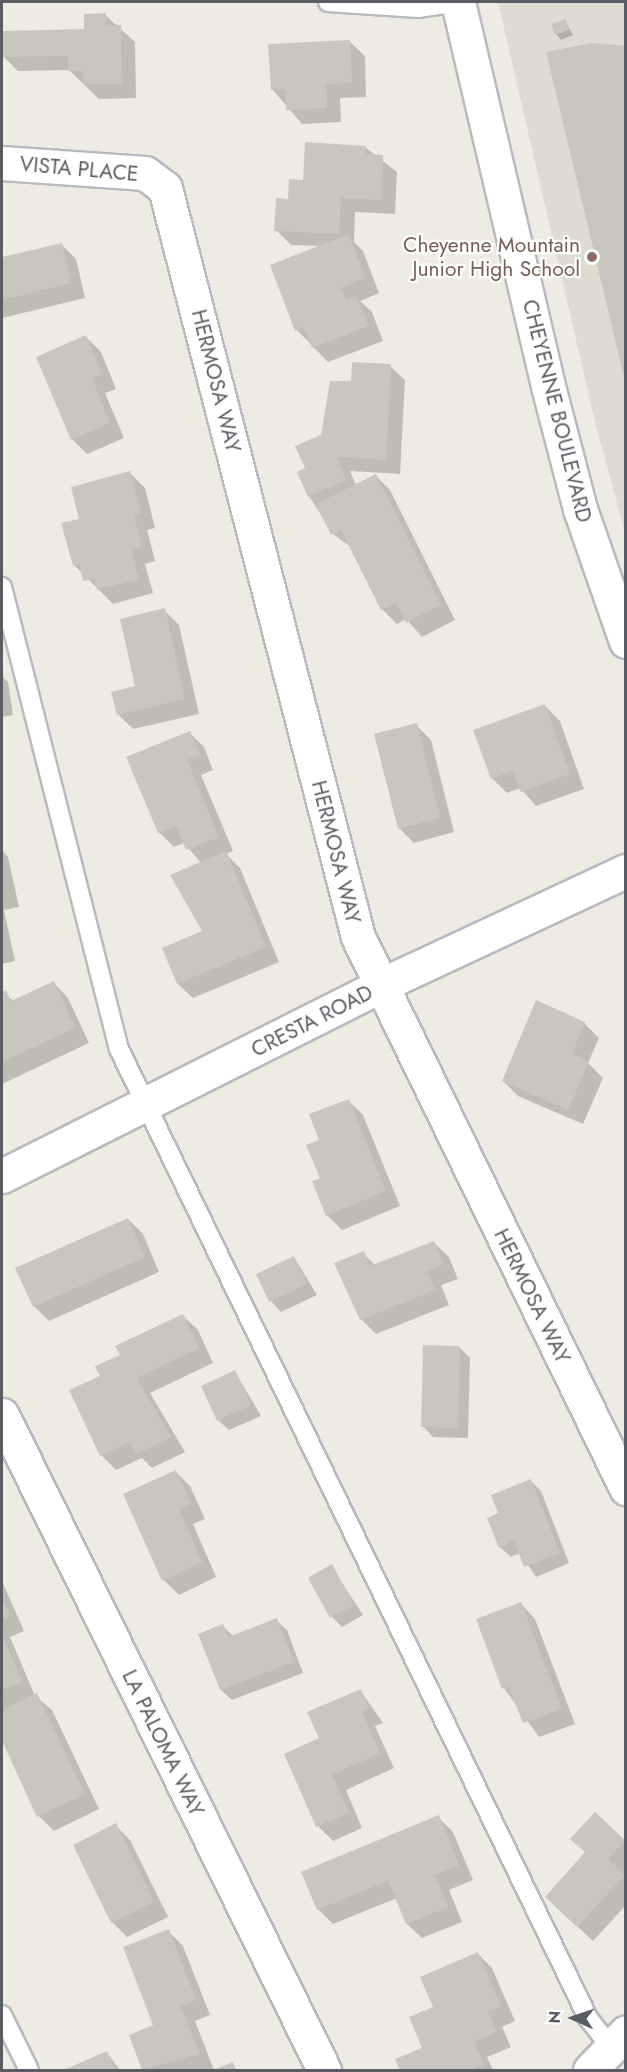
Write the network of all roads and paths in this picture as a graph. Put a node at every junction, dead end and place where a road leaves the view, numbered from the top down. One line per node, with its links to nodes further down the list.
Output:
1 (328, 2): 2 (lane)
2 (459, 2): 6 (street, CHEYENNE BOULEVARD)
3 (2, 163): 4 (street, VISTA PLACE)
4 (155, 178): 8 (street, HERMOSA WAY)
5 (2, 587): 9 (lane)
6 (626, 641)
7 (626, 872): 8 (street, CRESTA ROAD)
8 (381, 985): 9 (street, CRESTA ROAD); 12 (street, HERMOSA WAY)
9 (146, 1107): 10 (street, CRESTA ROAD); 14 (lane)
10 (2, 1176)
11 (2, 1415): 16 (street, LA PALOMA WAY)
12 (626, 1488)
13 (2, 2015): 15 (lane)
14 (609, 2050)
15 (29, 2070)
16 (324, 2070)

